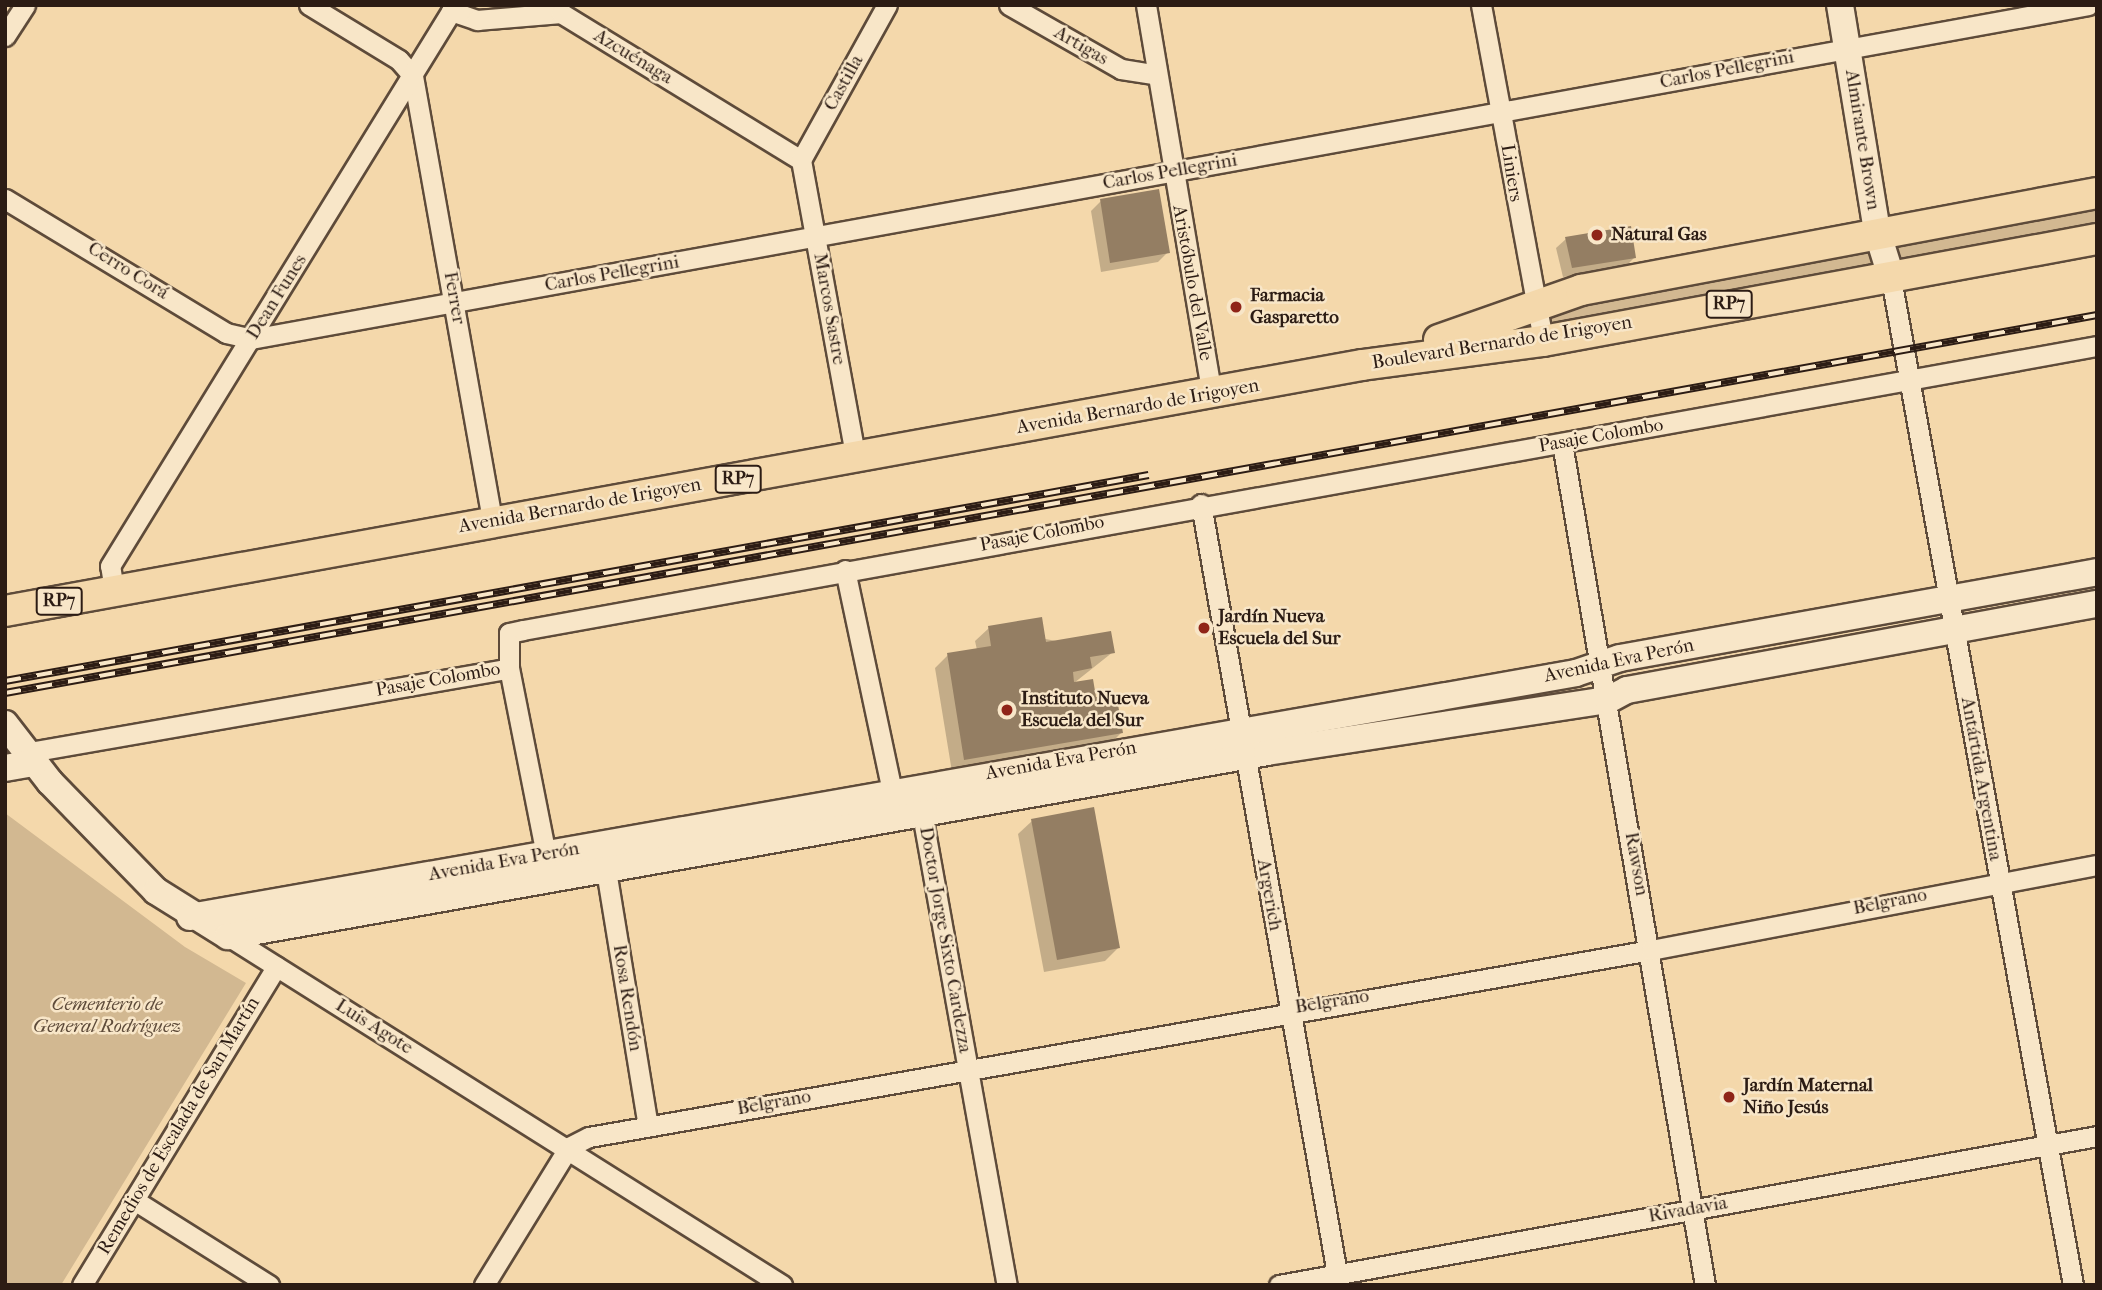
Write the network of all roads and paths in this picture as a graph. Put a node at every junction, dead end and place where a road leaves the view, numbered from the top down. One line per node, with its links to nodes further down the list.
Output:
1 (25, 5): 10 (street)
2 (309, 5): 13 (street)
3 (887, 5): 15 (street, Castilla)
4 (1009, 5): 12 (street, Artigas)
5 (1146, 5): 12 (street, Aristóbulo del Valle)
6 (1481, 5): 14 (street, Liniers)
7 (1840, 5): 11 (street, Almirante Brown)
8 (2088, 5): 11 (street, Carlos Pellegrini)
9 (453, 8): 13 (street, Dean Funes); 15 (street, Azcuénaga)
10 (5, 36)
11 (1847, 47): 14 (street, Carlos Pellegrini); 19 (street, Almirante Brown)
12 (1157, 75): 16 (street, Aristóbulo del Valle)
13 (413, 76): 23 (street, Ferrer); 25 (street, Dean Funes)
14 (1501, 114): 16 (street, Carlos Pellegrini); 24 (street, Liniers)
15 (801, 160): 20 (street, Marcos Sastre)
16 (1172, 171): 20 (street, Carlos Pellegrini); 30 (street, Aristóbulo del Valle)
17 (2097, 193): 19 (main road, Boulevard Bernardo de Irigoyen / RP7)
18 (5, 199): 25 (street, Cerro Corá)
19 (1877, 231): 22 (street, Almirante Brown); 24 (main road, Boulevard Bernardo de Irigoyen / RP7)
20 (816, 238): 23 (street, Carlos Pellegrini); 32 (street, Marcos Sastre)
21 (2097, 239): 22 (main road, Boulevard Bernardo de Irigoyen / RP7)
22 (1890, 273): 26 (main road, Boulevard Bernardo de Irigoyen / RP7); 29 (street, Antártida Argentina)
23 (455, 302): 25 (street, Carlos Pellegrini); 34 (street, Ferrer)
24 (1533, 307): 26 (street, Liniers); 28 (main road, Boulevard Bernardo de Irigoyen / RP7)
25 (251, 339): 37 (street, Dean Funes)
26 (1543, 341): 28 (main road, Boulevard Bernardo de Irigoyen / RP7)
27 (2097, 346): 29 (street, Pasaje Colombo)
28 (1362, 365): 30 (main road, Avenida Bernardo de Irigoyen / RP7)
29 (1909, 379): 31 (street, Pasaje Colombo); 38 (street, Antártida Argentina)
30 (1212, 394): 32 (main road, Avenida Bernardo de Irigoyen / RP7)
31 (1562, 443): 33 (street, Pasaje Colombo); 43 (street, Rawson)
32 (856, 459): 34 (main road, Avenida Bernardo de Irigoyen / RP7)
33 (1201, 504): 35 (street, Pasaje Colombo); 46 (street, Argerich)
34 (492, 521): 37 (main road, Avenida Bernardo de Irigoyen / RP7)
35 (845, 570): 42 (street, Pasaje Colombo); 49 (street)
36 (2097, 572): 38 (street, Avenida Eva Perón)
37 (114, 590): 40 (main road, Avenida Bernardo de Irigoyen / RP7)
38 (1949, 598): 41 (street, Antártida Argentina); 43 (street, Avenida Eva Perón)
39 (2097, 604): 41 (street, Avenida Eva Perón)
40 (5, 611)
41 (1955, 630): 44 (street, Avenida Eva Perón); 54 (street, Antártida Argentina)
42 (509, 668): 48 (street, Pasaje Colombo); 51 (street)
43 (1603, 668): 44 (street, Rawson); 46 (street, Avenida Eva Perón)
44 (1608, 700): 47 (street, Avenida Eva Perón); 57 (street, Rawson)
45 (5, 724): 48 (street, Luis Agote)
46 (1240, 729): 47 (street, Argerich); 49 (street, Avenida Eva Perón)
47 (1244, 756): 50 (street, Avenida Eva Perón); 59 (street, Argerich)
48 (21, 762): 55 (street, Luis Agote)
49 (892, 792): 50 (street, Doctor Jorge Sixto Cardezza); 52 (street, Avenida Eva Perón)
50 (922, 814): 52 (street, Avenida Eva Perón); 60 (street, Doctor Jorge Sixto Cardezza)
51 (546, 855): 52 (street, Avenida Eva Perón); 55 (street, Avenida Eva Perón)
52 (604, 857): 56 (street, Avenida Eva Perón); 61 (street, Rosa Rendón)
53 (2097, 864): 54 (street, Belgrano)
54 (1999, 881): 57 (street, Belgrano); 63 (street, Antártida Argentina)
55 (190, 917): 56 (street, Luis Agote)
56 (228, 936): 58 (street, Luis Agote)
57 (1651, 950): 59 (street, Belgrano); 66 (street, Rawson)
58 (276, 967): 64 (street, Luis Agote); 65 (street, Remedios de Escalada de San Martín)
59 (1290, 1009): 60 (street, Belgrano); 67 (street, Argerich)
60 (969, 1068): 61 (street, Belgrano); 72 (street, Doctor Jorge Sixto Cardezza)
61 (648, 1126): 64 (street, Belgrano)
62 (2097, 1136): 63 (street, Rivadavia)
63 (2047, 1145): 66 (street, Rivadavia); 75 (street, Antártida Argentina)
64 (569, 1147): 70 (street); 71 (street, Luis Agote)
65 (134, 1200): 68 (street, Remedios de Escalada de San Martín); 69 (street)
66 (1692, 1209): 67 (street, Rivadavia); 74 (street, Rawson)
67 (1338, 1279): 73 (street, Rivadavia)
68 (82, 1285)
69 (269, 1285)
70 (485, 1285)
71 (782, 1285)
72 (1007, 1285)
73 (1279, 1285)
74 (1705, 1285)
75 (2073, 1285)

